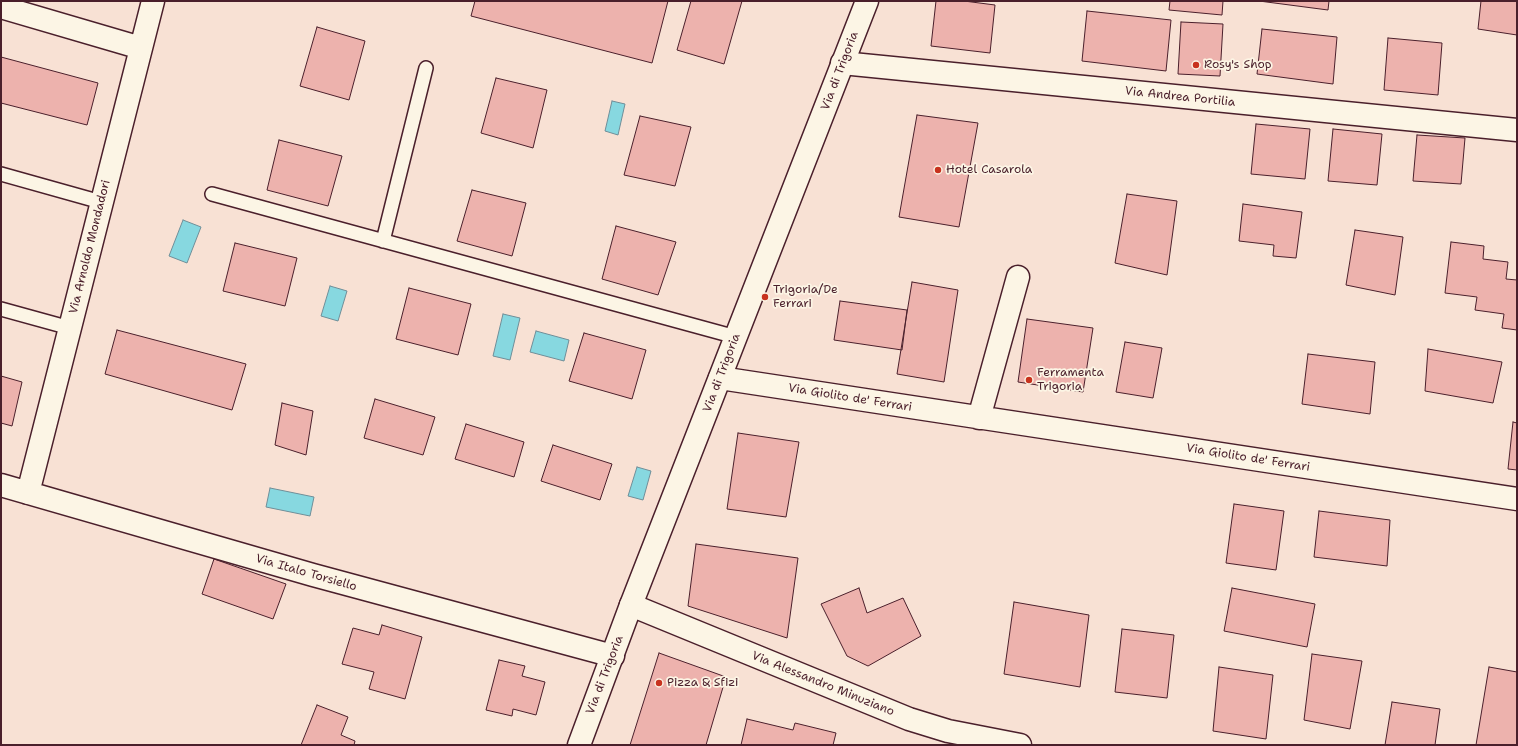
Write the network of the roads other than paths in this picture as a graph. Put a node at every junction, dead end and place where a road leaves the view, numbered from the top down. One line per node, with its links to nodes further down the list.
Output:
1 (153, 1): 4 (street, Via Arnoldo Mondadori)
2 (867, 1): 5 (street, Via di Trigoria)
3 (1, 7): 4 (street)
4 (141, 48): 10 (street, Via Arnoldo Mondadori)
5 (842, 63): 7 (street, Via Andrea Portilia); 15 (street, Via di Trigoria)
6 (426, 68): 11 (lane)
7 (1517, 130)
8 (1, 174): 10 (lane)
9 (212, 194): 11 (lane)
10 (101, 202): 14 (street, Via Arnoldo Mondadori)
11 (383, 241): 15 (lane)
12 (1018, 277): 17 (street)
13 (1, 309): 14 (lane)
14 (70, 328): 19 (street, Via Arnoldo Mondadori)
15 (736, 338): 16 (street, Via di Trigoria)
16 (720, 378): 17 (street, Via Giolito de' Ferrari); 21 (street, Via di Trigoria)
17 (979, 418): 20 (street, Via Giolito de' Ferrari)
18 (1, 486): 19 (street, Via Italo Torsiello)
19 (28, 493): 22 (street, Via Italo Torsiello)
20 (1517, 499)
21 (631, 605): 22 (street, Via di Trigoria); 24 (street, Via Alessandro Minuziano)
22 (613, 656): 23 (street, Via di Trigoria)
23 (579, 745)
24 (1020, 745)

